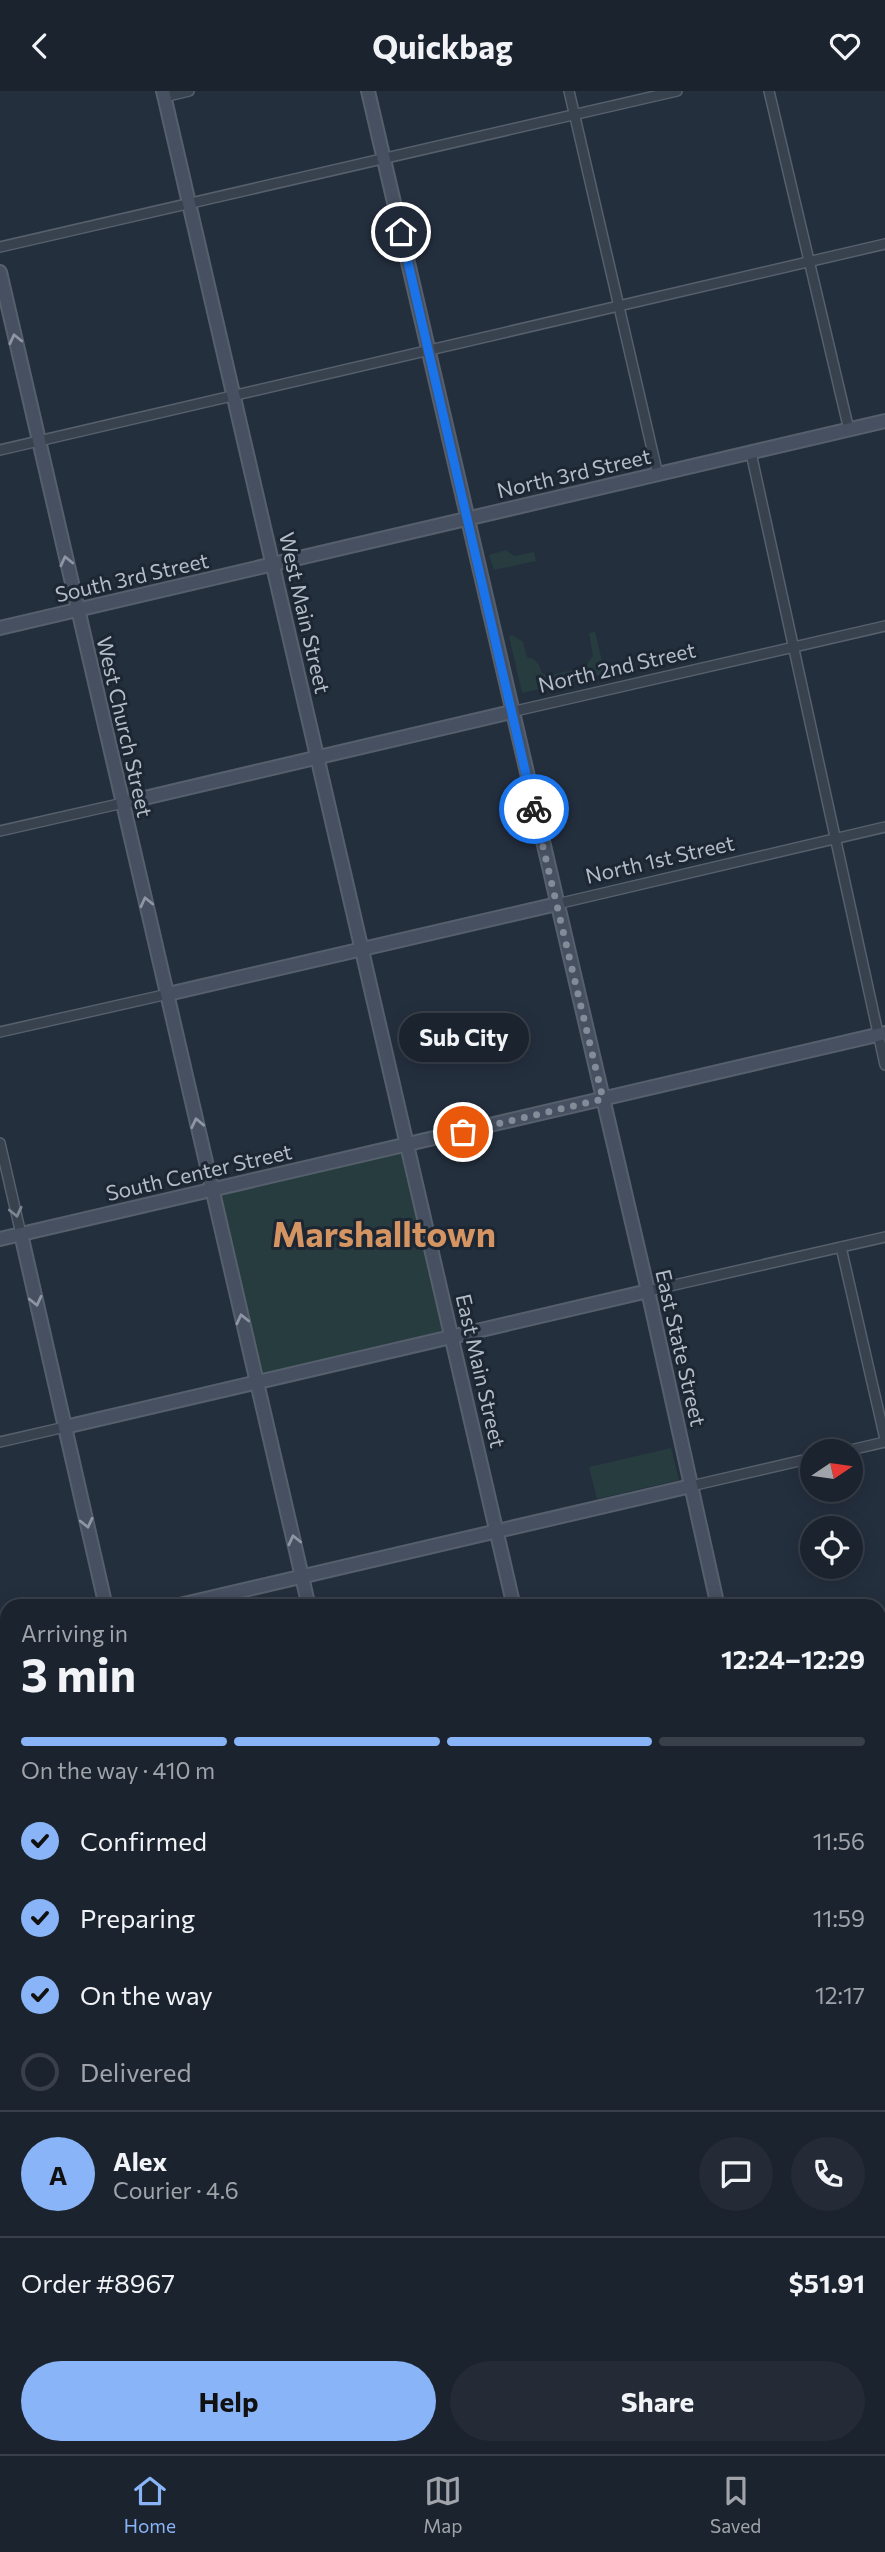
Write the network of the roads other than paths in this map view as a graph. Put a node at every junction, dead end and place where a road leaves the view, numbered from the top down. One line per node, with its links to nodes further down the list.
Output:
1 (189, 91): 6 (street)
2 (368, 91): 8 (street, East State Street)
3 (569, 91): 7 (street)
4 (677, 91): 7 (street)
5 (769, 91): 12 (street)
6 (164, 94): 9 (street, West Main Street)
7 (574, 114): 8 (street); 14 (street)
8 (384, 158): 9 (street); 15 (street, East State Street)
9 (188, 204): 11 (street); 16 (street, West Main Street)
10 (885, 244): 12 (street)
11 (0, 247)
12 (808, 262): 14 (street); 18 (street)
13 (0, 272): 19 (street, West Church Street, one-way to 13)
14 (619, 306): 15 (street); 22 (street)
15 (429, 350): 16 (street); 23 (street, East State Street)
16 (233, 396): 19 (street); 24 (street, West Main Street)
17 (885, 421): 18 (street, North 3rd Street)
18 (849, 430): 21 (street, North 3rd Street)
19 (38, 441): 20 (street); 25 (street, West Church Street, one-way to 19)
20 (0, 450)
21 (751, 453): 22 (street, North 3rd Street); 28 (street)
22 (658, 475): 23 (street, North 3rd Street)
23 (468, 519): 24 (street, North 3rd Street); 29 (street, East State Street)
24 (272, 565): 25 (street, South 3rd Street); 30 (street, West Main Street)
25 (77, 610): 27 (street, South 3rd Street); 31 (street, West Church Street)
26 (885, 626): 28 (street, North 2nd Street)
27 (0, 628)
28 (793, 646): 29 (street, North 2nd Street); 34 (street)
29 (511, 712): 30 (street, North 2nd Street); 35 (street, East State Street)
30 (318, 758): 31 (street, North 2nd Street); 36 (street, West Main Street)
31 (123, 803): 33 (street); 37 (street, West Church Street, one-way to 31)
32 (885, 827): 34 (street, North 1st Street)
33 (0, 831)
34 (835, 839): 35 (street, North 1st Street); 39 (street)
35 (557, 904): 36 (street, North 1st Street); 41 (street, East State Street)
36 (362, 949): 37 (street, North 1st Street); 43 (street, West Main Street)
37 (168, 993): 38 (street); 44 (street, West Church Street, one-way to 37)
38 (0, 1032)
39 (881, 1034): 40 (street); 41 (street, South Center Street)
40 (885, 1065)
41 (603, 1099): 43 (street, South Center Street); 49 (street, East State Street)
42 (0, 1143): 45 (street, one-way to 45)
43 (407, 1145): 44 (street, South Center Street); 50 (street, East Main Street)
44 (211, 1190): 45 (street, South Center Street); 51 (street, West Church Street, one-way to 44)
45 (21, 1234): 47 (street, South Center Street); 52 (street, one-way to 52)
46 (885, 1237): 48 (street)
47 (0, 1239)
48 (841, 1247): 49 (street); 53 (street)
49 (648, 1291): 50 (street); 57 (street, East State Street)
50 (452, 1337): 51 (street); 58 (street, East Main Street)
51 (257, 1383): 52 (street); 59 (street, West Church Street, one-way to 51)
52 (65, 1427): 54 (street); 60 (street, one-way to 60)
53 (885, 1441): 55 (street)
54 (0, 1442)
55 (863, 1447)
56 (800, 1461): 57 (street)
57 (691, 1486): 58 (street); 64 (street, East State Street)
58 (497, 1531): 59 (street); 63 (street, East Main Street)
59 (302, 1576): 61 (street); 62 (street, West Church Street)
60 (104, 1599)
61 (206, 1599)
62 (307, 1599)
63 (512, 1599)
64 (716, 1599)

